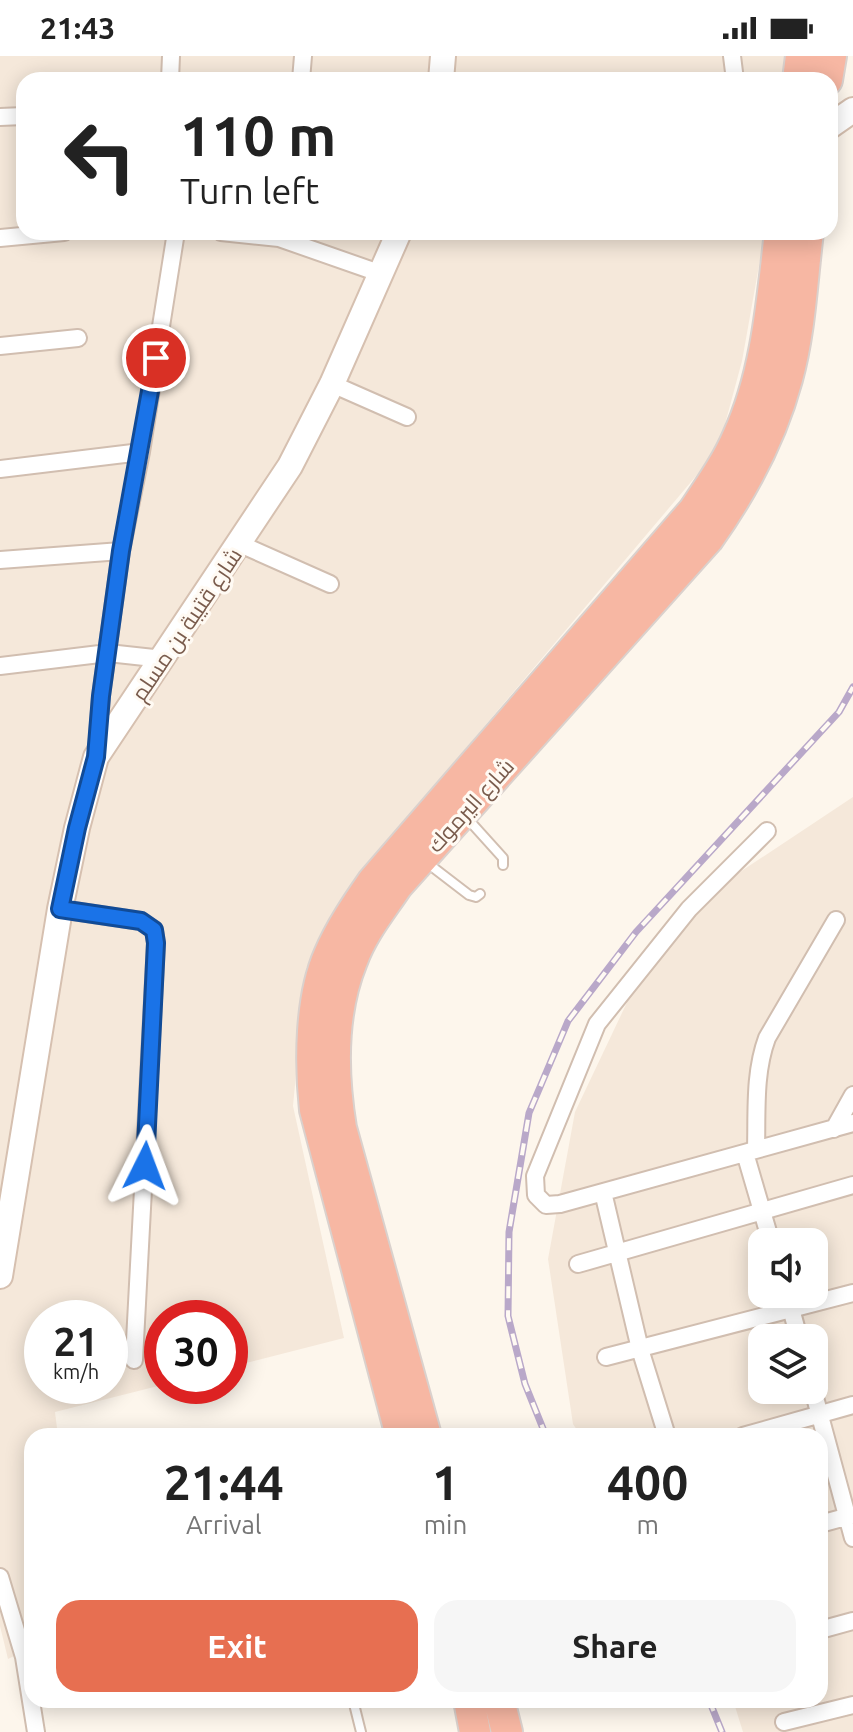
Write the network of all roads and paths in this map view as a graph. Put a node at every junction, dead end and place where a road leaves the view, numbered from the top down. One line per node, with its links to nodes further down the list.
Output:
1 (175, 240): 11 (street)
2 (293, 240): 6 (street)
3 (396, 240): 6 (street, شارع قتيبة بن مسلم)
4 (779, 240): 48 (highway, شارع اليرموك)
5 (807, 240): 21 (highway, شارع اليرموك)
6 (382, 274): 9 (street, شارع قتيبة بن مسلم)
7 (78, 338): 8 (street)
8 (0, 346)
9 (332, 384): 10 (street); 13 (street, شارع قتيبة بن مسلم)
10 (407, 417)
11 (141, 452): 12 (street); 14 (street)
12 (0, 469)
13 (240, 544): 16 (street); 18 (street, شارع قتيبة بن مسلم)
14 (121, 551): 15 (street); 17 (street)
15 (0, 560)
16 (330, 584)
17 (108, 653): 18 (street); 19 (street); 20 (street)
18 (163, 659): 20 (street, شارع قتيبة بن مسلم)
19 (0, 666)
20 (96, 757): 26 (street, شارع قتيبة بن مسلم)
21 (463, 813): 23 (highway, شارع اليرموك); 24 (lane)
22 (767, 831): 33 (street)
23 (422, 859): 25 (lane); 49 (highway, شارع اليرموك)
24 (503, 865)
25 (480, 894)
26 (60, 909): 38 (street, شارع قتيبة بن مسلم); 44 (street)
27 (836, 920): 31 (street)
28 (853, 1095): 30 (street)
29 (853, 1123): 30 (street)
30 (834, 1129): 31 (street)
31 (750, 1151): 33 (street); 34 (street)
32 (853, 1185): 34 (street)
33 (603, 1192): 36 (street)
34 (762, 1211): 35 (street); 36 (street)
35 (767, 1228)
36 (619, 1254): 37 (street); 42 (street)
37 (578, 1264)
38 (0, 1276)
39 (853, 1293): 40 (street)
40 (828, 1297)
41 (771, 1308): 42 (street)
42 (640, 1349): 43 (street); 50 (street)
43 (606, 1357)
44 (134, 1360)
45 (816, 1404): 47 (street)
46 (853, 1405): 47 (street)
47 (819, 1415): 51 (street); 52 (street)
48 (399, 1428)
49 (424, 1428)
50 (665, 1428)
51 (772, 1428)
52 (823, 1428)
53 (828, 1444): 54 (street)
54 (850, 1516): 55 (street); 56 (street)
55 (828, 1522)
56 (853, 1538)
57 (0, 1577): 60 (street)
58 (853, 1621): 59 (street)
59 (828, 1628)
60 (24, 1657)
61 (853, 1705): 66 (street)
62 (32, 1708): 67 (street)
63 (355, 1708): 68 (lane)
64 (470, 1708): 69 (highway)
65 (501, 1708): 70 (highway)
66 (784, 1722)
67 (36, 1732)
68 (361, 1732)
69 (475, 1732)
70 (507, 1732)

